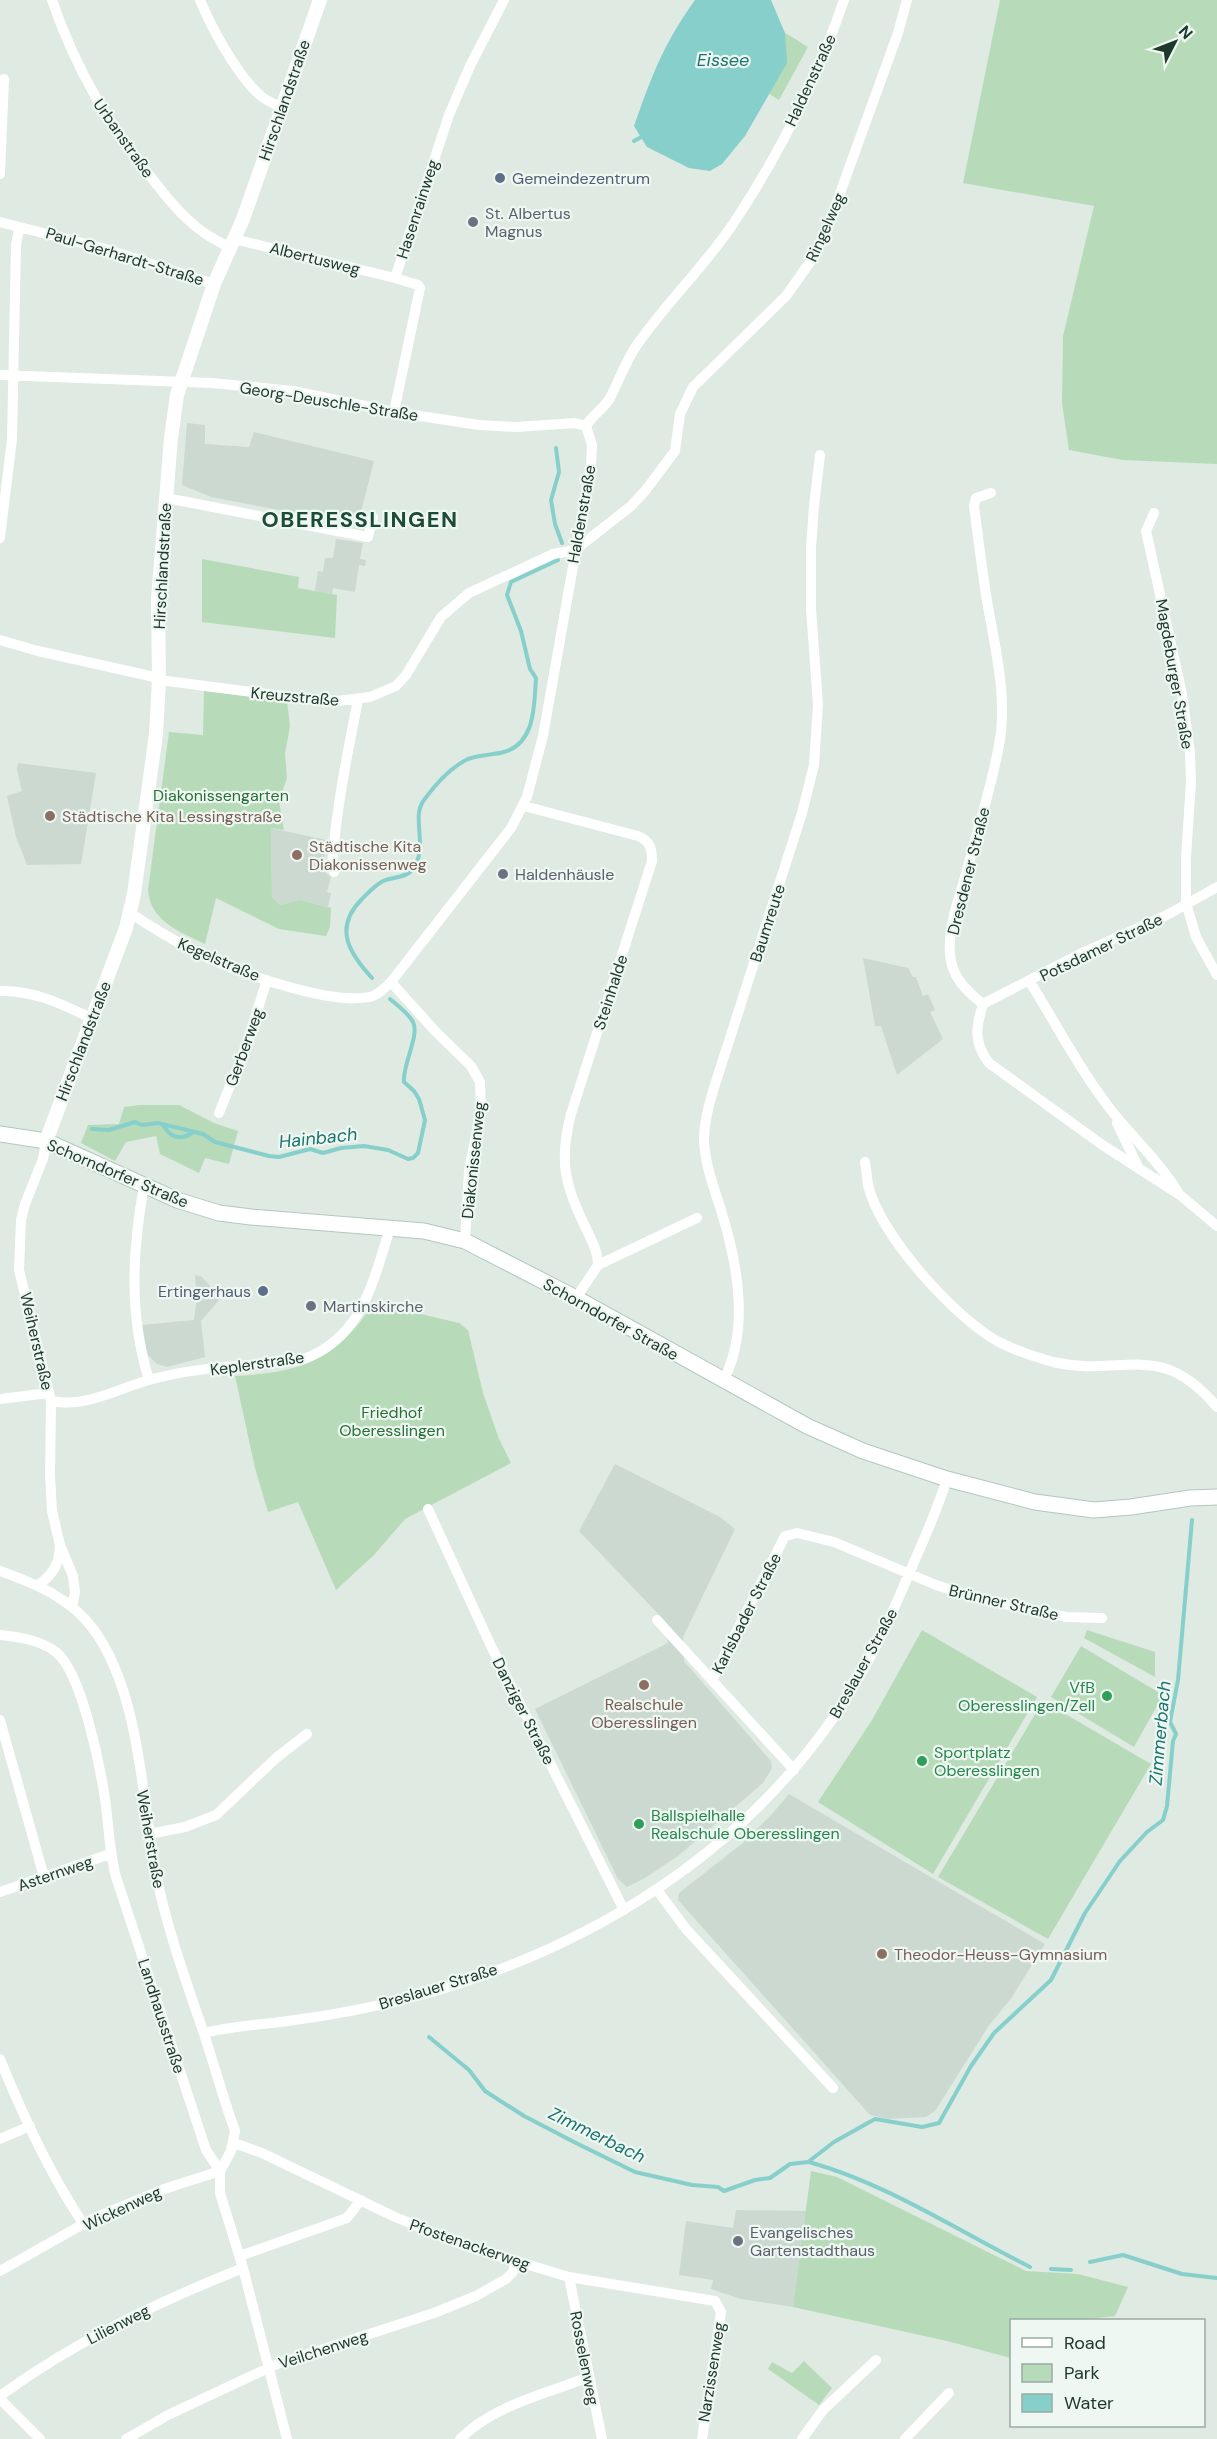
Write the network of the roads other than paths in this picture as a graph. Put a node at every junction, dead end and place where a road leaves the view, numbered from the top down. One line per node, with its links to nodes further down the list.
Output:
1 (52, 0): 12 (street, Urbanstraße)
2 (200, 0): 8 (street)
3 (320, 0): 8 (street, Hirschlandstraße)
4 (504, 0): 13 (street, Hasenrainweg)
5 (844, 0): 19 (street, Haldenstraße)
6 (907, 0): 20 (street, Ringelweg)
7 (4, 80): 9 (street)
8 (281, 107): 12 (street, Hirschlandstraße)
9 (0, 174)
10 (0, 222): 11 (street, Paul-Gerhardt-Straße)
11 (19, 229): 14 (street, Paul-Gerhardt-Straße); 16 (street)
12 (232, 243): 13 (street, Albertusweg); 14 (street, Hirschlandstraße)
13 (395, 278): 18 (street, Hasenrainweg)
14 (214, 284): 17 (street, Hirschlandstraße)
15 (0, 375): 16 (street, Georg-Deuschle-Straße)
16 (14, 375): 17 (street, Georg-Deuschle-Straße); 26 (street)
17 (181, 381): 18 (street, Georg-Deuschle-Straße); 23 (street, Hirschlandstraße)
18 (394, 412): 19 (street, Georg-Deuschle-Straße)
19 (586, 426): 27 (street, Haldenstraße)
20 (675, 451): 27 (street, Kreuzstraße)
21 (820, 455): 58 (street, Baumreute)
22 (991, 494): 41 (street, Dresdener Straße)
23 (166, 498): 25 (street); 29 (street, Hirschlandstraße)
24 (1154, 513): 34 (street, Magdeburger Straße)
25 (373, 517)
26 (0, 538)
27 (575, 549): 30 (street, Kreuzstraße); 31 (street, Haldenstraße)
28 (0, 640): 29 (street, Kreuzstraße)
29 (159, 680): 30 (street, Kreuzstraße); 35 (street, Hirschlandstraße)
30 (358, 700): 32 (street)
31 (524, 806): 39 (street, Haldenstraße); 55 (street, Steinhalde)
32 (334, 872)
33 (1217, 887): 34 (street, Potsdamer Straße)
34 (1186, 903): 36 (street, Magdeburger Straße); 38 (street, Potsdamer Straße)
35 (130, 913): 37 (street, Kegelstraße); 42 (street, Hirschlandstraße)
36 (1217, 975)
37 (267, 980): 39 (street, Kegelstraße); 44 (street, Gerberweg)
38 (1030, 981): 41 (street, Potsdamer Straße); 43 (street)
39 (391, 982): 54 (street, Diakonissenweg)
40 (0, 991): 42 (street)
41 (983, 1004): 48 (street)
42 (86, 1015): 46 (street, Hirschlandstraße)
43 (1111, 1109): 48 (street); 50 (street)
44 (219, 1113)
45 (0, 1134): 46 (main road, Schorndorfer Straße)
46 (46, 1141): 49 (main road, Schorndorfer Straße); 59 (street, Weiherstraße)
47 (866, 1162): 61 (street)
48 (1139, 1169): 50 (street)
49 (144, 1186): 53 (main road, Schorndorfer Straße); 57 (street)
50 (1180, 1194): 52 (street)
51 (697, 1218): 55 (street)
52 (1217, 1226)
53 (390, 1228): 54 (main road, Schorndorfer Straße); 57 (street, Keplerstraße)
54 (465, 1240): 56 (main road, Schorndorfer Straße)
55 (598, 1265): 56 (street)
56 (576, 1298): 58 (main road, Schorndorfer Straße)
57 (149, 1380): 59 (street, Keplerstraße)
58 (723, 1381): 62 (main road, Schorndorfer Straße)
59 (50, 1397): 60 (street, Keplerstraße); 65 (street, Weiherstraße)
60 (0, 1399)
61 (1217, 1407)
62 (947, 1479): 63 (main road, Schorndorfer Straße); 67 (street, Breslauer Straße)
63 (1217, 1496)
64 (428, 1509): 82 (street, Danziger Straße)
65 (60, 1545): 68 (street, Weiherstraße); 69 (street, Weiherstraße)
66 (0, 1571): 68 (street)
67 (909, 1574): 70 (street, Brünner Straße); 73 (street, Karlsbader Straße); 76 (street, Breslauer Straße)
68 (38, 1585): 69 (street)
69 (72, 1606): 77 (street, Weiherstraße)
70 (1102, 1618)
71 (657, 1620): 73 (street)
72 (0, 1635): 78 (street, Landhausstraße)
73 (712, 1680): 76 (street)
74 (0, 1720): 79 (street)
75 (307, 1734): 77 (street)
76 (794, 1770): 80 (street, Breslauer Straße)
77 (149, 1834): 83 (street, Weiherstraße)
78 (110, 1854): 79 (street, Asternweg); 89 (street, Landhausstraße)
79 (44, 1877): 81 (street, Asternweg)
80 (657, 1890): 82 (street, Breslauer Straße); 85 (street)
81 (0, 1893)
82 (624, 1910): 83 (street, Breslauer Straße)
83 (204, 2033): 88 (street, Weiherstraße)
84 (0, 2059): 86 (street)
85 (833, 2088)
86 (30, 2126): 87 (street); 91 (street)
87 (0, 2139)
88 (234, 2143): 89 (street); 90 (street, Pfostenackerweg)
89 (220, 2172): 91 (street, Wickenweg); 92 (street, Landhausstraße)
90 (361, 2200): 92 (street); 93 (street, Pfostenackerweg)
91 (84, 2225): 95 (street, Wickenweg)
92 (240, 2256): 94 (street, Landhausstraße)
93 (516, 2262): 96 (street, Pfostenackerweg); 99 (street, Veilchenweg)
94 (243, 2268): 99 (street, Landhausstraße); 102 (street, Lilienweg)
95 (0, 2271)
96 (569, 2277): 97 (street, Pfostenackerweg); 100 (street, Rosselenweg)
97 (719, 2305): 108 (street, Narzissenweg)
98 (876, 2360): 109 (street)
99 (270, 2367): 104 (street, Veilchenweg); 105 (street, Landhausstraße)
100 (588, 2377): 106 (street); 107 (street, Rosselenweg)
101 (949, 2393): 110 (street)
102 (0, 2397): 103 (street)
103 (40, 2439)
104 (126, 2439)
105 (287, 2439)
106 (460, 2439)
107 (602, 2439)
108 (702, 2439)
109 (802, 2439)
110 (906, 2439)

